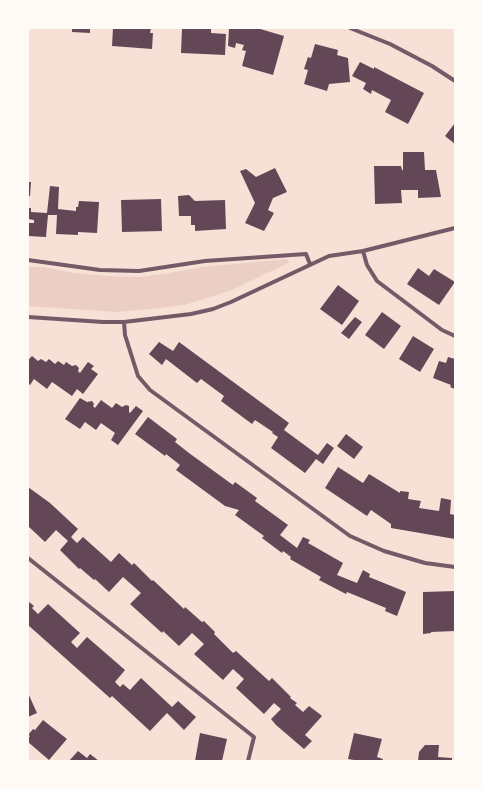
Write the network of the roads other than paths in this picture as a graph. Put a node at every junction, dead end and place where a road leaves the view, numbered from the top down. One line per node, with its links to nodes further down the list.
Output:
1 (350, 28): 2 (street)
2 (455, 81)
3 (455, 228): 4 (street)
4 (363, 251): 6 (street); 9 (street)
5 (28, 260): 6 (street)
6 (310, 264): 8 (street)
7 (28, 317): 8 (street)
8 (124, 322): 11 (street)
9 (455, 336)
10 (28, 558): 12 (street)
11 (455, 567)
12 (248, 761)

